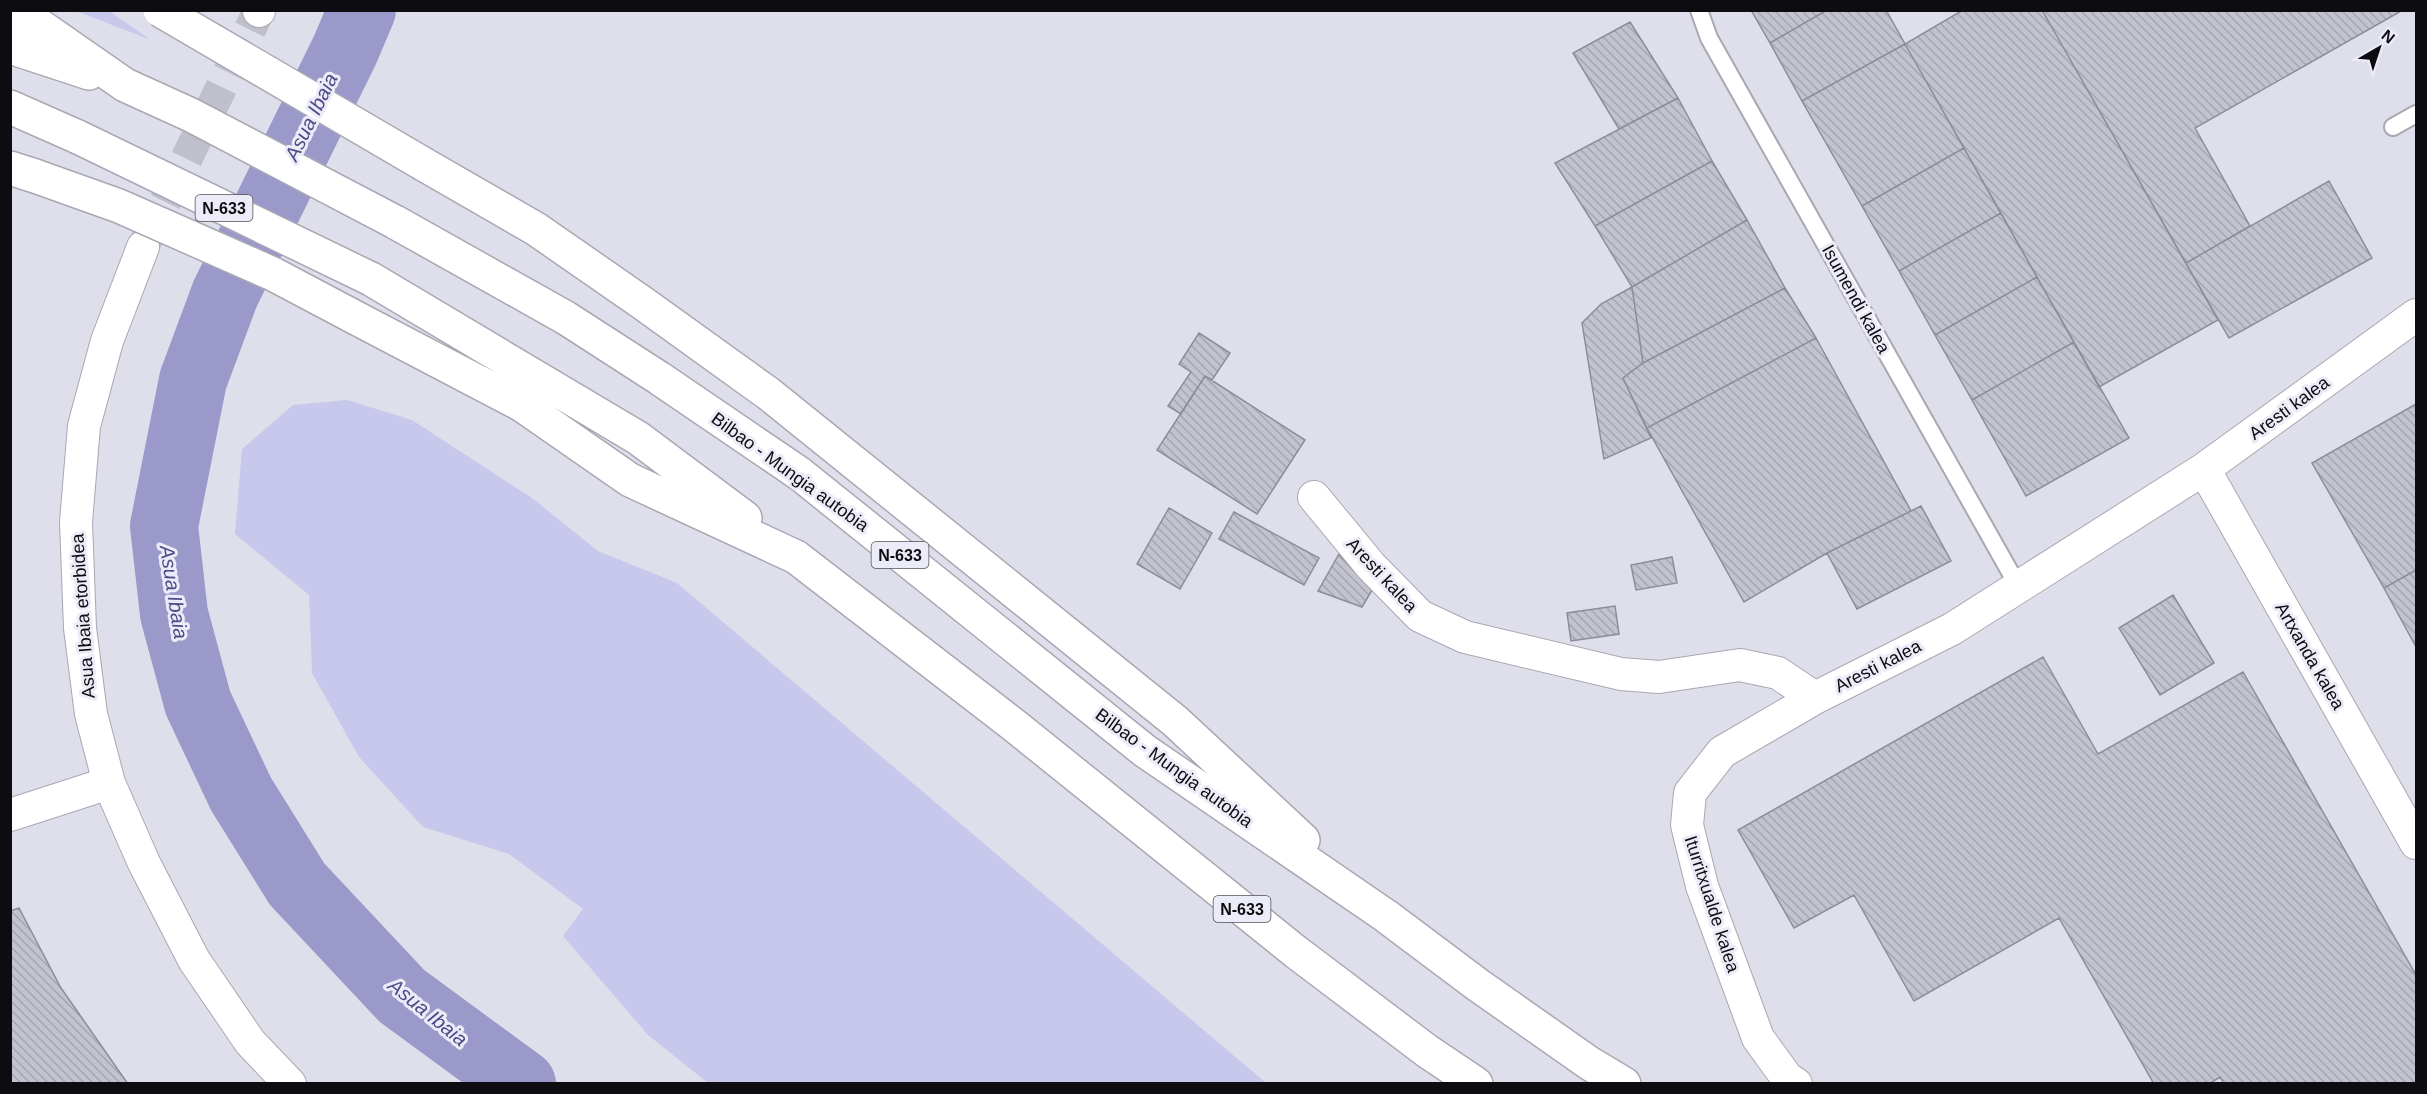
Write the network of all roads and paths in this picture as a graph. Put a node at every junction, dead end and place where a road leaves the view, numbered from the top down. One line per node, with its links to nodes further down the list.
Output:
1 (160, 10): 20 (highway, bridge)
2 (1699, 10): 15 (lane, Isumendi kalea)
3 (10, 12): 5 (highway)
4 (10, 47): 5 (highway, Bilbao - Mungia autobia / N-633)
5 (125, 85): 20 (highway, Bilbao - Mungia autobia / N-633, bridge)
6 (10, 107): 14 (highway, N-633, bridge)
7 (2416, 114): 8 (lane)
8 (2393, 127)
9 (23, 172): 14 (highway, bridge)
10 (143, 247): 17 (street, Asua Ibaia etorbidea)
11 (2416, 315): 12 (street, Aresti kalea)
12 (2204, 469): 15 (street, Aresti kalea); 19 (street, Artxanda kalea)
13 (1314, 497): 16 (street, Aresti kalea)
14 (796, 557): 22 (highway, N-633)
15 (2018, 586): 16 (street, Aresti kalea)
16 (1815, 698): 24 (street, Iturritxualde kalea)
17 (109, 783): 18 (street); 21 (street, Asua Ibaia etorbidea)
18 (10, 815)
19 (2416, 843)
20 (1386, 916): 23 (highway, Bilbao - Mungia autobia / N-633)
21 (291, 1083)
22 (1476, 1083)
23 (1624, 1083)
24 (1796, 1083)

